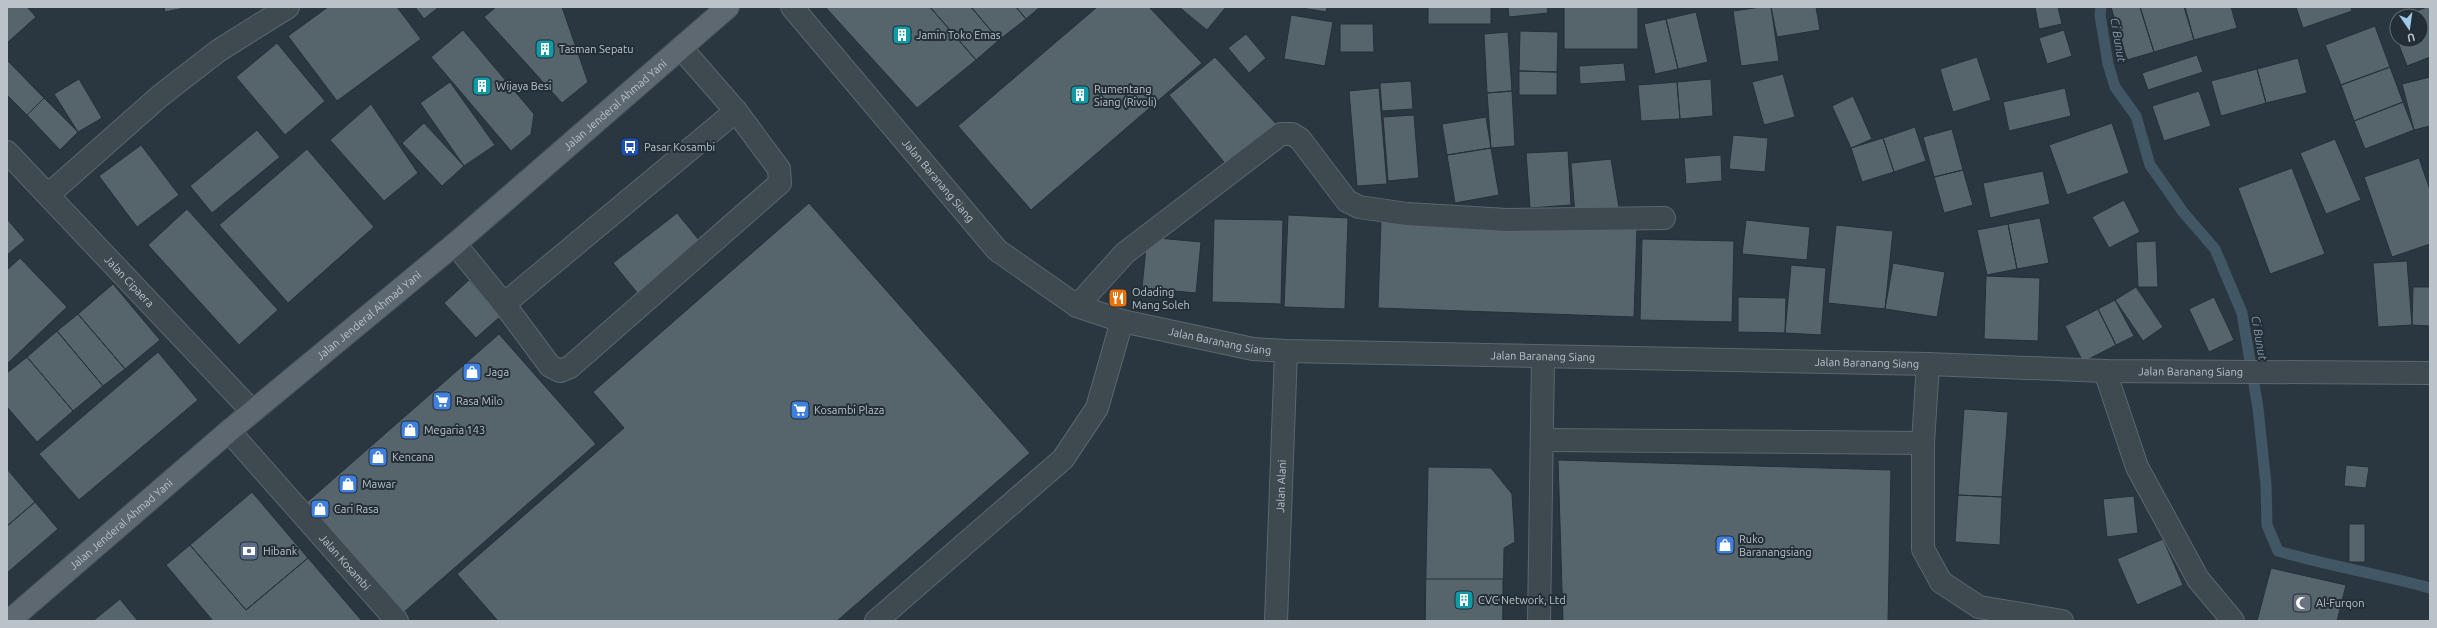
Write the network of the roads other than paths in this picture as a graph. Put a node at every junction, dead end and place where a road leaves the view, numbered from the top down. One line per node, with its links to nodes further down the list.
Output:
1 (288, 7): 7 (street)
2 (728, 7): 4 (main road, Jalan Jenderal Ahmad Yani)
3 (792, 7): 11 (street, Jalan Baranang Siang)
4 (681, 48): 5 (street); 9 (main road, Jalan Jenderal Ahmad Yani)
5 (736, 110): 10 (street); 10 (street)
6 (7, 152): 7 (street, Jalan Cipaera)
7 (48, 196): 18 (street, Jalan Cipaera)
8 (1664, 218): 11 (street)
9 (455, 244): 10 (street); 18 (main road, Jalan Jenderal Ahmad Yani)
10 (504, 304)
11 (1077, 306): 12 (street, Jalan Baranang Siang)
12 (1122, 321): 13 (street, Jalan Baranang Siang); 25 (street)
13 (1286, 350): 14 (street, Jalan Baranang Siang); 26 (street, Jalan Alani)
14 (1543, 357): 15 (street, Jalan Baranang Siang); 20 (street)
15 (1928, 364): 16 (street, Jalan Baranang Siang); 21 (street)
16 (2105, 371): 17 (street, Jalan Baranang Siang); 29 (street)
17 (2430, 373)
18 (252, 411): 19 (main road, Jalan Jenderal Ahmad Yani)
19 (229, 431): 23 (main road, Jalan Jenderal Ahmad Yani); 24 (street, Jalan Kosambi)
20 (1542, 440): 21 (street); 27 (street)
21 (1923, 443): 22 (street)
22 (1979, 614): 28 (street)
23 (9, 621)
24 (397, 621)
25 (876, 621)
26 (1276, 621)
27 (1539, 621)
28 (2062, 621)
29 (2232, 621)

